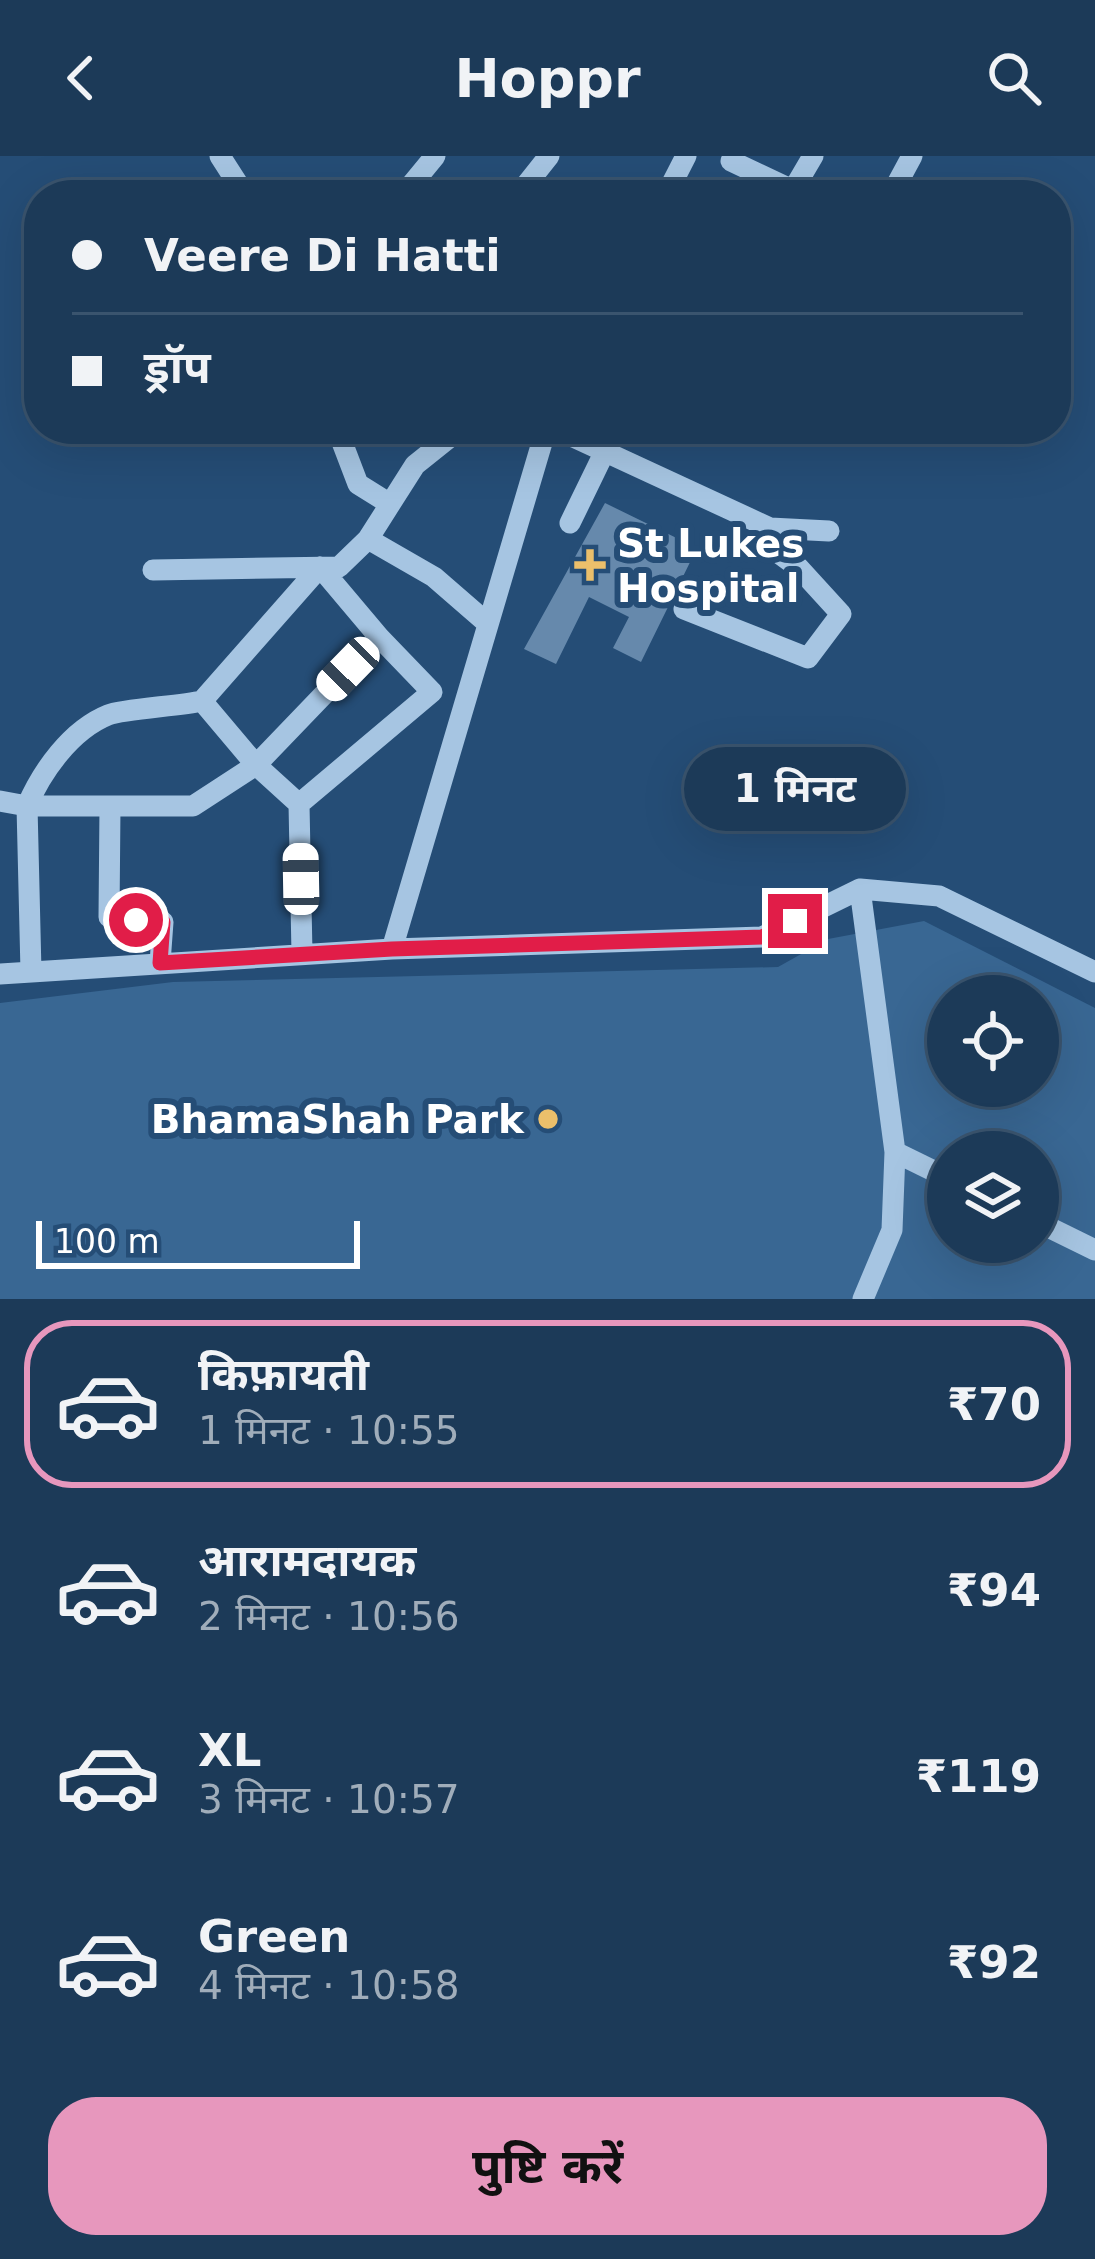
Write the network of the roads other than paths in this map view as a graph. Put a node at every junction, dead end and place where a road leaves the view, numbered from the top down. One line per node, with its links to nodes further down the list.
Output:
1 (435, 156): 4 (street)
2 (549, 156): 5 (street)
3 (728, 158): 6 (street)
4 (415, 180)
5 (530, 180)
6 (772, 180)
7 (343, 444): 12 (street)
8 (441, 444): 12 (street)
9 (538, 444): 20 (street)
10 (581, 444): 11 (street)
11 (604, 451): 13 (street); 14 (street)
12 (390, 504): 16 (street)
13 (570, 523)
14 (770, 527): 15 (street); 19 (street)
15 (829, 531)
16 (368, 539): 17 (street); 20 (street)
17 (320, 567): 18 (street); 21 (street); 22 (street)
18 (153, 570)
19 (684, 609)
20 (487, 623): 29 (street)
21 (379, 638): 23 (street); 25 (street)
22 (202, 701): 23 (street); 26 (street)
23 (256, 764): 25 (street); 27 (street)
24 (0, 801): 26 (street)
25 (299, 804): 30 (street)
26 (27, 806): 27 (street); 32 (street)
27 (110, 806): 31 (street)
28 (860, 889): 29 (street); 33 (street); 35 (street)
29 (392, 949): 30 (street)
30 (302, 955): 31 (street)
31 (160, 963): 32 (street)
32 (31, 972): 34 (street)
33 (1095, 972)
34 (0, 974)
35 (895, 1153): 36 (street); 39 (street)
36 (927, 1168)
37 (1059, 1232): 38 (street)
38 (1095, 1250)
39 (863, 1299)

